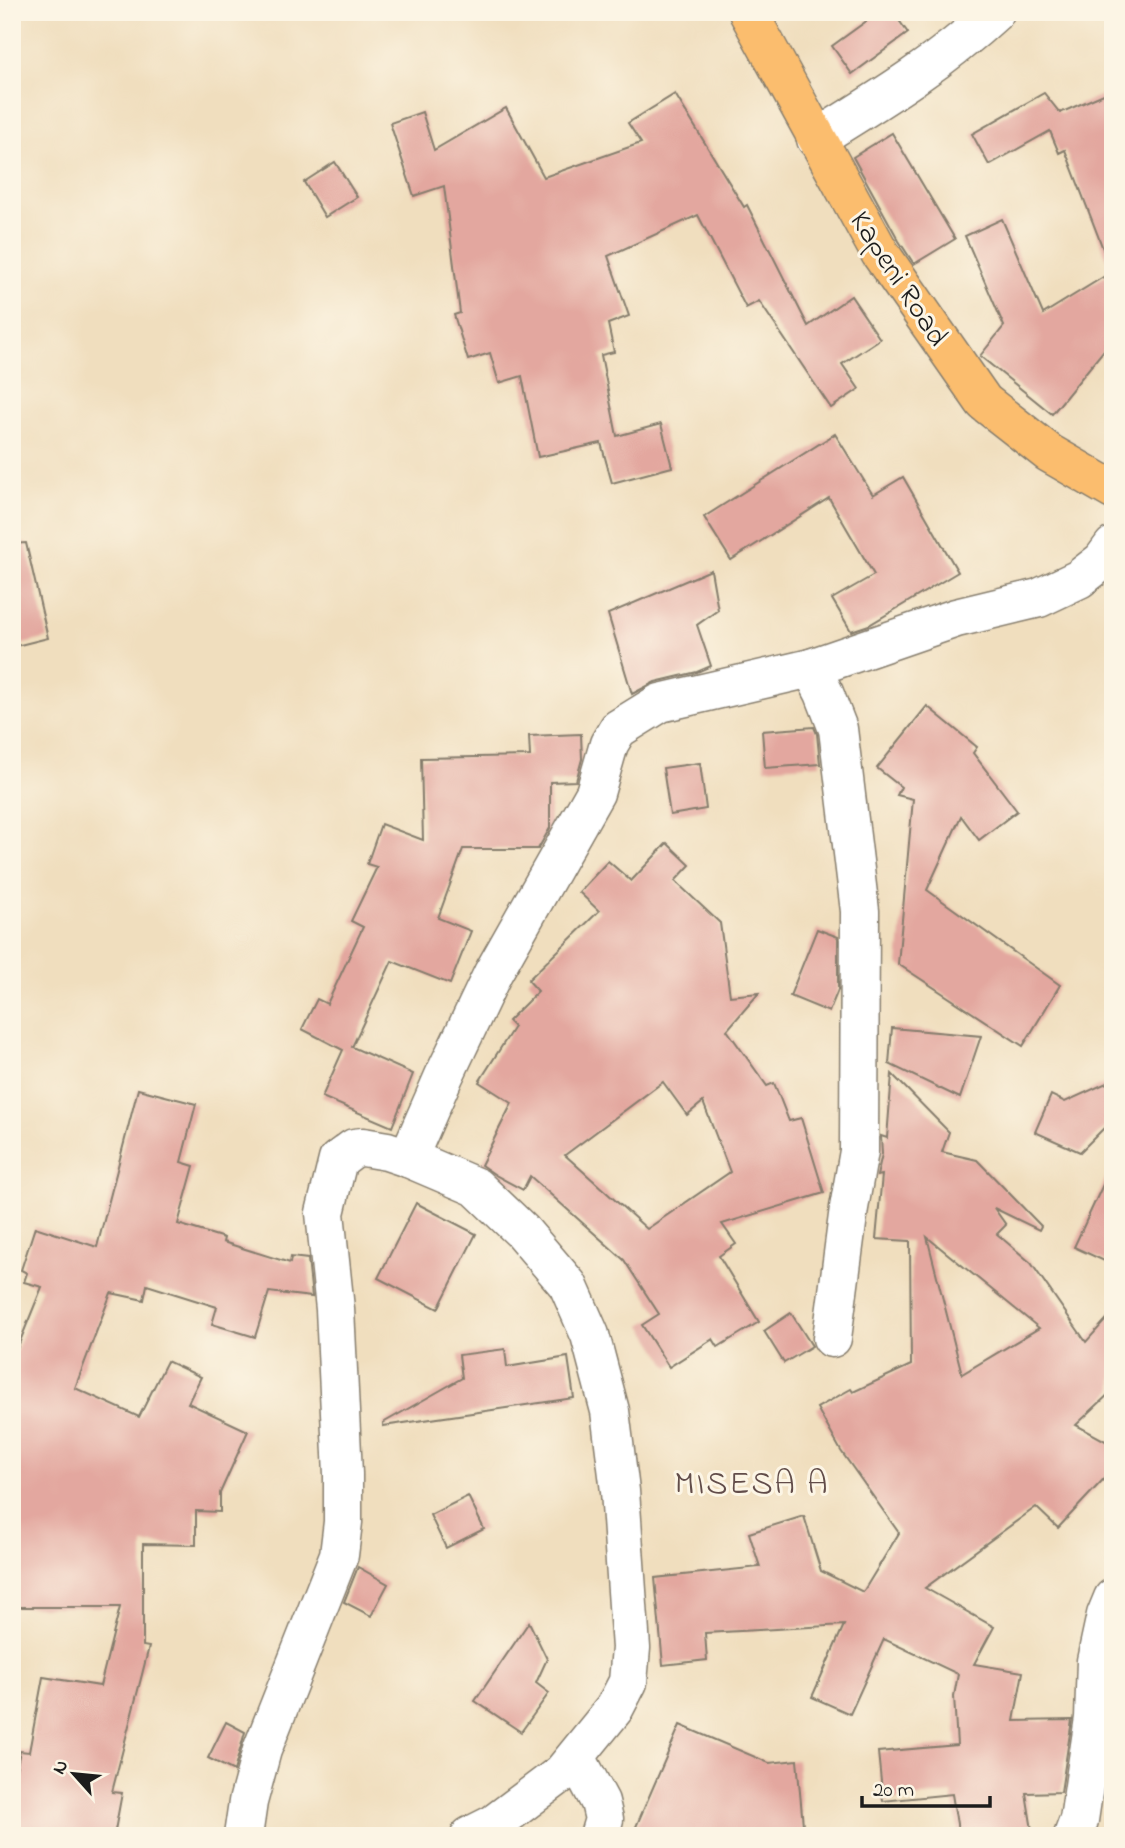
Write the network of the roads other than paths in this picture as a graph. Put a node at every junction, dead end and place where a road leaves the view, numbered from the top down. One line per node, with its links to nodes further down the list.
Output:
1 (748, 12): 3 (main road, Kapeni Road)
2 (995, 12): 3 (street)
3 (816, 139): 4 (main road, Kapeni Road)
4 (1113, 490)
5 (1113, 547): 6 (street)
6 (811, 668): 7 (street); 8 (street)
7 (408, 1158): 11 (street); 12 (street)
8 (831, 1338)
9 (1113, 1598): 10 (street)
10 (1104, 1720): 15 (street)
11 (576, 1757): 13 (street); 14 (street)
12 (243, 1836)
13 (470, 1836)
14 (599, 1836)
15 (1073, 1836)

